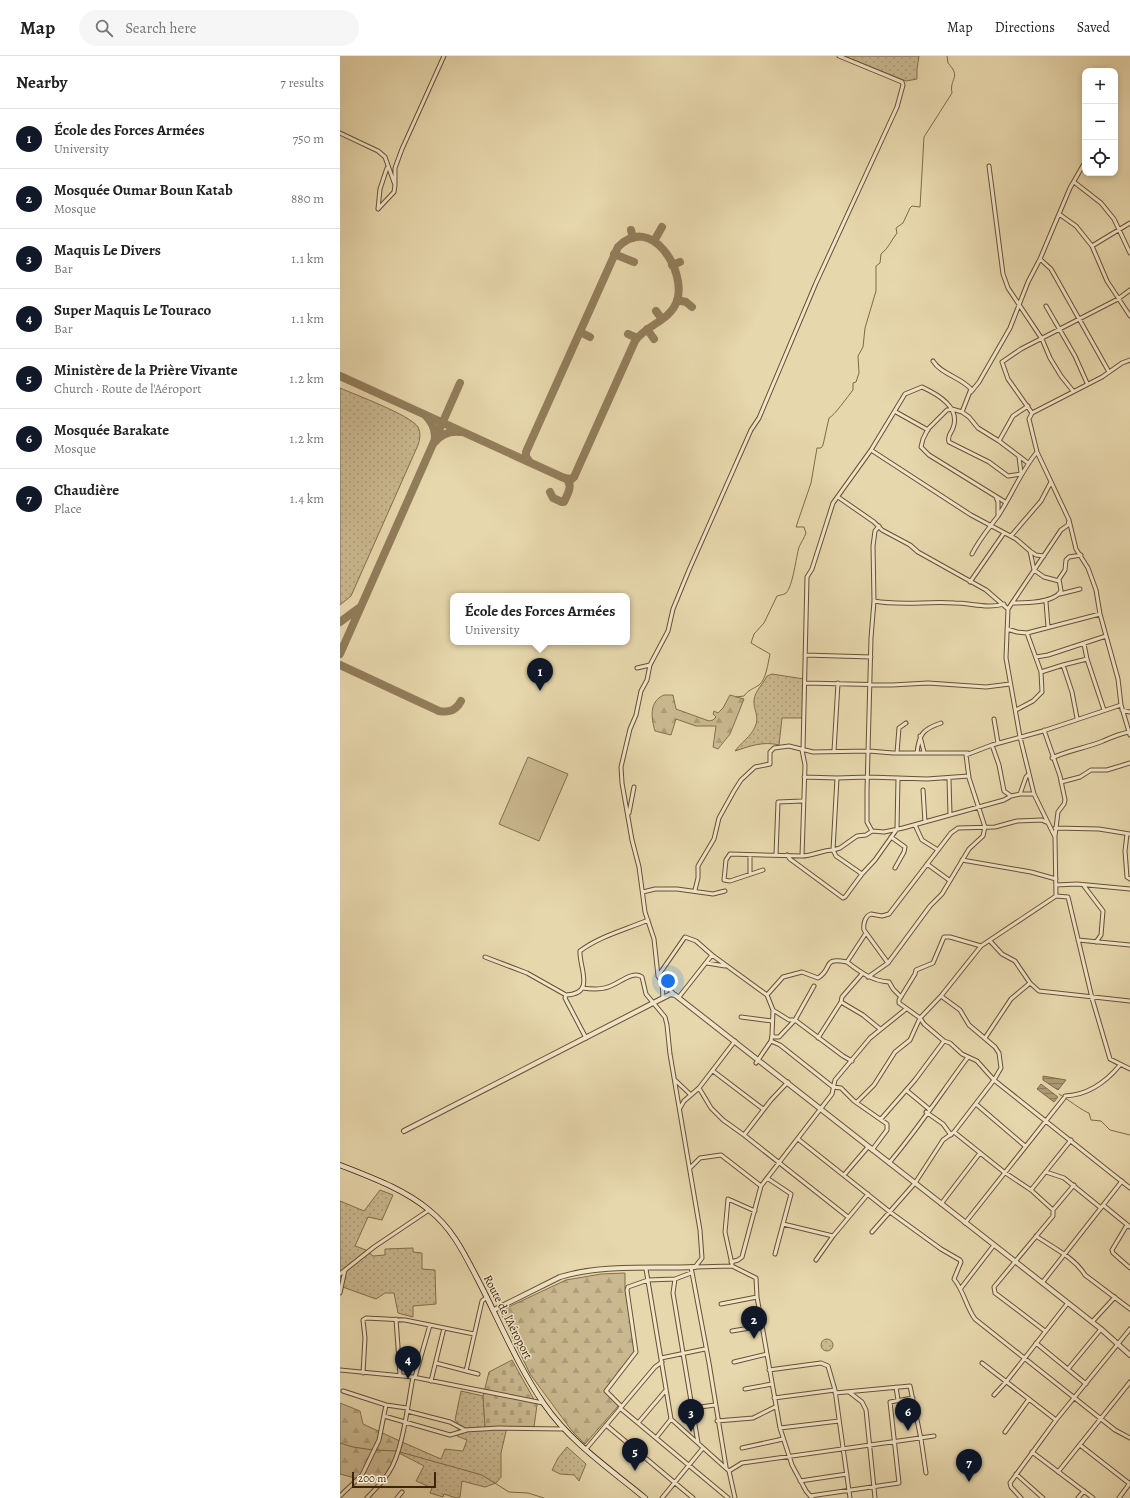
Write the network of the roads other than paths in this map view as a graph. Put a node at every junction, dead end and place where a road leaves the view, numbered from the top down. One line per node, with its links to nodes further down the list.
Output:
1 (444, 56): 8 (street)
2 (839, 56): 77 (street)
3 (340, 133): 5 (street)
4 (989, 166): 17 (street)
5 (388, 167): 8 (street); 8 (street)
6 (1082, 167): 7 (street)
7 (1074, 182): 9 (street); 11 (street)
8 (395, 185)
9 (1059, 214): 12 (street); 14 (street)
10 (1130, 223): 11 (street)
11 (1118, 230): 12 (street); 13 (street)
12 (1092, 246): 16 (street)
13 (1130, 253)
14 (1040, 259): 17 (street); 20 (street)
15 (1130, 290): 16 (street)
16 (1118, 299): 19 (street); 20 (street)
17 (1019, 304): 22 (street); 23 (street)
18 (1046, 306): 21 (street)
19 (1130, 316)
20 (1078, 319): 21 (street); 27 (street)
21 (1059, 329): 22 (street); 28 (street)
22 (1042, 338): 24 (street); 29 (street)
23 (996, 354): 24 (street); 30 (street)
24 (1004, 360): 31 (street)
25 (1130, 360): 27 (street)
26 (933, 361): 30 (street)
27 (1110, 372): 28 (street)
28 (1087, 383): 29 (street)
29 (1073, 391): 35 (street)
30 (971, 392): 34 (street)
31 (1028, 406): 35 (street); 37 (street)
32 (952, 409): 33 (street); 34 (street); 36 (street); 42 (street)
33 (896, 412): 36 (street); 38 (street)
34 (962, 412): 37 (street)
35 (1032, 413): 39 (street)
36 (928, 430): 45 (street)
37 (999, 441): 40 (street)
38 (871, 450): 44 (street); 50 (street)
39 (1037, 452): 41 (street); 43 (street)
40 (1019, 457): 41 (street); 42 (street)
41 (1028, 463): 42 (street)
42 (1021, 474): 46 (street)
43 (1051, 482): 48 (street); 52 (street)
44 (838, 497): 49 (street); 73 (street)
45 (996, 497): 46 (street); 47 (street)
46 (1005, 502): 47 (street)
47 (998, 516): 50 (street)
48 (1069, 520): 55 (street); 56 (street)
49 (879, 526): 59 (street); 62 (street)
50 (989, 526): 51 (street); 54 (street)
51 (1004, 533): 52 (street); 59 (street)
52 (1011, 536): 53 (street)
53 (1030, 551): 56 (street); 57 (street)
54 (972, 554)
55 (1081, 555): 58 (street); 67 (street)
56 (1044, 556): 57 (street)
57 (1034, 570): 58 (street); 64 (street)
58 (1059, 581): 61 (street)
59 (970, 582): 65 (street)
60 (1080, 589): 61 (street)
61 (1060, 594): 63 (street)
62 (874, 601): 65 (street); 74 (street)
63 (1046, 602): 64 (street); 68 (street)
64 (1013, 603): 66 (street)
65 (1004, 604): 66 (street)
66 (1008, 609): 69 (street)
67 (1100, 614): 68 (street); 71 (street)
68 (1048, 627): 70 (street)
69 (1007, 629): 70 (street); 84 (street)
70 (1027, 633): 75 (street)
71 (1106, 636): 72 (street); 85 (street)
72 (1084, 644): 75 (street); 76 (street)
73 (805, 655): 74 (street); 81 (street)
74 (871, 657): 83 (street)
75 (1036, 657): 80 (street)
76 (1087, 659): 78 (street); 87 (street)
77 (650, 665): 79 (street); 124 (street)
78 (1063, 665): 80 (street); 90 (street)
79 (637, 668)
80 (1040, 672): 86 (street)
81 (805, 683): 82 (street); 100 (street)
82 (838, 684): 83 (street); 101 (street)
83 (871, 684): 84 (street); 102 (street)
84 (1010, 684): 86 (street)
85 (1121, 705): 87 (street); 88 (street)
86 (1016, 710): 97 (street)
87 (1104, 710): 90 (street)
88 (1122, 710): 89 (street); 95 (street)
89 (1130, 712)
90 (1077, 718): 94 (street)
91 (994, 720): 98 (street)
92 (906, 723): 104 (street)
93 (941, 723): 96 (street)
94 (1044, 730): 97 (street); 107 (street)
95 (1130, 734): 107 (street)
96 (920, 736): 103 (street); 105 (street)
97 (1020, 737): 98 (street); 109 (street)
98 (998, 743): 99 (street)
99 (992, 745): 106 (street); 121 (street)
100 (803, 750): 101 (street); 110 (street); 155 (street)
101 (834, 751): 102 (street)
102 (869, 751): 104 (street); 112 (street)
103 (924, 752): 105 (street); 106 (street)
104 (897, 753): 105 (street)
105 (917, 753)
106 (968, 753): 111 (street)
107 (1052, 758): 116 (street)
108 (1130, 763): 116 (street)
109 (1029, 774): 119 (street); 120 (street)
110 (804, 776): 113 (street); 122 (street)
111 (968, 776): 115 (street); 123 (street)
112 (868, 777): 113 (street); 114 (street); 132 (street)
113 (837, 778): 137 (street)
114 (898, 778): 115 (street); 131 (street)
115 (949, 779): 125 (street)
116 (1061, 782): 130 (street)
117 (634, 787): 124 (street)
118 (923, 790): 126 (street)
119 (1020, 794): 120 (street); 121 (street)
120 (1034, 794): 127 (street)
121 (1011, 796): 123 (street)
122 (802, 801): 140 (street); 142 (street)
123 (979, 807): 125 (street); 129 (street)
124 (628, 815): 157 (street)
125 (950, 815): 126 (street)
126 (925, 822): 128 (street)
127 (1046, 822): 129 (street); 136 (street)
128 (915, 825): 131 (street); 138 (street)
129 (985, 827): 138 (street); 143 (street)
130 (1055, 828): 134 (street); 136 (street)
131 (897, 830): 133 (street); 135 (street)
132 (872, 831): 133 (street); 137 (street)
133 (884, 832): 135 (street)
134 (1129, 834): 150 (street)
135 (890, 838): 145 (street); 148 (street)
136 (1055, 838): 149 (street)
137 (833, 850): 142 (street); 148 (street)
138 (938, 850): 144 (street)
139 (750, 855): 140 (street); 147 (street); 147 (street)
140 (776, 855): 141 (street)
141 (787, 855): 142 (street); 148 (street)
142 (802, 856)
143 (962, 860): 149 (street); 151 (street)
144 (927, 864): 151 (street); 160 (street)
145 (895, 868)
146 (763, 870): 147 (street)
147 (750, 874)
148 (862, 874)
149 (1056, 879): 152 (street)
150 (1130, 879)
151 (949, 880): 170 (street)
152 (1056, 885): 153 (street); 158 (street)
153 (1084, 886): 154 (street); 163 (street)
154 (1130, 889)
155 (695, 890): 156 (street); 157 (street)
156 (725, 890)
157 (643, 892): 159 (street)
158 (1056, 896): 161 (street); 162 (street)
159 (648, 920): 173 (street); 178 (street)
160 (866, 933): 168 (street); 170 (street)
161 (1078, 940): 163 (street); 185 (street)
162 (990, 941): 165 (street); 176 (street)
163 (1096, 942): 164 (street)
164 (1130, 945)
165 (982, 946): 182 (street); 183 (street)
166 (712, 956): 169 (street); 171 (street); 173 (street)
167 (485, 957): 179 (street)
168 (847, 962): 172 (street); 180 (street)
169 (707, 963): 171 (street); 181 (street)
170 (888, 963): 174 (street)
171 (727, 966): 180 (street)
172 (862, 974): 174 (street); 187 (street)
173 (658, 976): 175 (street)
174 (868, 977): 183 (street)
175 (662, 982): 181 (street); 184 (street)
176 (1030, 983): 185 (street); 199 (street)
177 (814, 986): 193 (street)
178 (582, 988): 179 (street); 188 (street)
179 (566, 995): 197 (street)
180 (767, 995): 190 (street)
181 (677, 996): 184 (street); 200 (street)
182 (941, 996): 192 (street); 199 (street)
183 (901, 997): 189 (street)
184 (663, 998): 188 (street)
185 (1092, 998): 186 (street); 206 (street)
186 (1130, 1001)
187 (841, 1002): 195 (street); 198 (street)
188 (652, 1003): 197 (street); 209 (street)
189 (906, 1009): 192 (street); 195 (street)
190 (772, 1010): 193 (street); 194 (street)
191 (741, 1017): 194 (street)
192 (920, 1018): 202 (street); 216 (street)
193 (795, 1020): 196 (street); 198 (street)
194 (772, 1021): 196 (street)
195 (880, 1029): 205 (street)
196 (772, 1035): 201 (street)
197 (586, 1038): 225 (street)
198 (818, 1038): 205 (street)
199 (985, 1038): 210 (street)
200 (735, 1041): 204 (street); 208 (street)
201 (771, 1041): 204 (street); 212 (street)
202 (944, 1042): 203 (street); 214 (street)
203 (968, 1057): 210 (street); 221 (street)
204 (757, 1061): 211 (street)
205 (852, 1061): 212 (street)
206 (1120, 1065): 207 (street); 224 (street)
207 (1130, 1069)
208 (713, 1071): 213 (street); 219 (street)
209 (674, 1080): 215 (street); 218 (street)
210 (994, 1080): 217 (street); 224 (street)
211 (788, 1082): 219 (street); 220 (street)
212 (833, 1087): 216 (street); 220 (street)
213 (699, 1088): 215 (street); 227 (street)
214 (906, 1090): 221 (street); 223 (street)
215 (691, 1095): 218 (street)
216 (857, 1102): 223 (street)
217 (976, 1104): 226 (street); 231 (street)
218 (680, 1108): 237 (street)
219 (763, 1109): 227 (street)
220 (822, 1109): 229 (street); 232 (street)
221 (929, 1109): 222 (street)
222 (926, 1112): 228 (street); 234 (street)
223 (880, 1119): 232 (street)
224 (1045, 1120): 230 (street); 231 (street)
225 (404, 1131)
226 (954, 1132): 228 (street); 233 (street)
227 (744, 1135): 235 (street)
228 (951, 1135): 243 (street)
229 (798, 1139): 235 (street); 240 (street)
230 (1071, 1140): 239 (street); 242 (street)
231 (1025, 1146): 238 (street)
232 (870, 1148): 234 (street); 240 (street)
233 (980, 1153): 238 (street); 249 (street)
234 (889, 1162): 243 (street)
235 (779, 1163): 241 (street); 255 (street)
236 (340, 1165): 251 (main road, Route de l'Aéroport)
237 (690, 1168): 245 (street); 269 (street)
238 (1004, 1172): 247 (street); 256 (street)
239 (1046, 1172): 244 (street); 247 (street)
240 (844, 1175): 248 (street)
241 (767, 1178): 245 (street); 257 (street)
242 (1122, 1181): 246 (street); 250 (street)
243 (915, 1183): 249 (street); 254 (street)
244 (1074, 1185): 250 (street); 252 (street)
245 (760, 1186): 253 (street)
246 (1130, 1188)
247 (1031, 1190): 252 (street)
248 (868, 1194): 254 (street); 255 (street)
249 (941, 1204): 256 (street)
250 (1102, 1206): 258 (street); 264 (street)
251 (429, 1210): 272 (street); 280 (main road, Route de l'Aéroport)
252 (1053, 1210): 261 (street)
253 (755, 1211): 266 (street); 266 (street)
254 (890, 1212): 259 (street); 278 (street)
255 (848, 1217): 260 (street)
256 (966, 1222): 262 (street)
257 (783, 1224): 260 (street); 263 (street)
258 (1129, 1226): 270 (street)
259 (872, 1232)
260 (833, 1236): 265 (street)
261 (1036, 1236): 264 (street); 267 (street)
262 (994, 1245): 267 (street); 278 (street)
263 (775, 1254)
264 (1064, 1255): 277 (street); 282 (street)
265 (816, 1260)
266 (731, 1262): 268 (street)
267 (1016, 1262): 277 (street); 295 (street)
268 (732, 1266): 269 (street); 281 (street)
269 (693, 1267): 271 (street); 273 (street)
270 (1130, 1268)
271 (646, 1269): 276 (street); 286 (street)
272 (345, 1270): 274 (street); 279 (street)
273 (691, 1273): 275 (street); 299 (street)
274 (340, 1274)
275 (675, 1279): 276 (street); 300 (street)
276 (648, 1280): 304 (street); 336 (street)
277 (1042, 1283): 284 (street)
278 (961, 1288): 303 (street)
279 (340, 1293)
280 (487, 1296): 286 (main road, Route de l'Aéroport); 296 (street)
281 (757, 1297): 283 (street); 290 (street)
282 (1115, 1297): 285 (street); 288 (street)
283 (721, 1304)
284 (1067, 1304): 288 (street); 295 (street)
285 (1130, 1309)
286 (494, 1310): 333 (main road, Route de l'Aéroport)
287 (396, 1319): 289 (street); 312 (street); 314 (street)
288 (1092, 1322): 292 (street)
289 (430, 1325): 291 (street); 315 (street)
290 (762, 1326): 294 (street); 301 (street)
291 (444, 1328): 296 (street); 306 (street)
292 (1100, 1329): 298 (street); 308 (street)
293 (1130, 1329): 298 (street)
294 (732, 1331)
295 (1045, 1331): 297 (street)
296 (474, 1334): 311 (street)
297 (1036, 1343): 303 (street); 308 (street)
298 (1117, 1345): 302 (street); 320 (street)
299 (705, 1349): 300 (street); 335 (street)
300 (683, 1353): 304 (street); 338 (street)
301 (767, 1354): 305 (street); 310 (street)
302 (1130, 1355)
303 (1024, 1359): 317 (street); 328 (street)
304 (661, 1360): 324 (street); 336 (street)
305 (734, 1362)
306 (436, 1363): 311 (street); 316 (street)
307 (982, 1363): 317 (street)
308 (1068, 1369): 320 (street)
309 (340, 1370): 312 (street)
310 (769, 1370): 319 (street); 325 (street)
311 (466, 1371): 313 (street)
312 (363, 1373): 314 (street)
313 (478, 1374)
314 (400, 1375): 315 (street)
315 (414, 1377): 316 (street); 339 (street)
316 (431, 1381): 333 (street)
317 (1006, 1382): 327 (street); 331 (street)
318 (1130, 1382): 341 (street)
319 (772, 1384): 322 (street); 329 (street)
320 (1086, 1384): 328 (street)
321 (896, 1387): 326 (street); 330 (street); 332 (street)
322 (745, 1389)
323 (343, 1390): 334 (street)
324 (666, 1390): 342 (street); 347 (street)
325 (835, 1391): 326 (street); 329 (street); 345 (street)
326 (849, 1392): 360 (street)
327 (994, 1395)
328 (1074, 1397): 341 (street); 343 (street)
329 (774, 1398): 337 (street)
330 (913, 1398): 332 (street); 357 (street)
331 (1029, 1399): 343 (street); 352 (street)
332 (898, 1400): 358 (street)
333 (544, 1403): 350 (main road, Route de l'Aéroport)
334 (386, 1405): 339 (street); 340 (street)
335 (714, 1405): 338 (street); 344 (street)
336 (621, 1407): 347 (street); 348 (street)
337 (775, 1407): 344 (street); 349 (street)
338 (693, 1408): 359 (street)
339 (407, 1409): 346 (street); 351 (street)
340 (384, 1416): 346 (street); 382 (street)
341 (1101, 1418): 354 (street); 361 (street)
342 (671, 1419): 355 (street); 359 (street)
343 (1056, 1420): 366 (street)
344 (717, 1421): 369 (street)
345 (839, 1421): 349 (street); 364 (street)
346 (405, 1422): 351 (street); 384 (street)
347 (638, 1423): 355 (street)
348 (606, 1425): 365 (street); 376 (street)
349 (780, 1428): 356 (street)
350 (564, 1429): 351 (street); 365 (main road, Route de l'Aéroport)
351 (467, 1430)
352 (1005, 1432)
353 (934, 1436): 357 (street)
354 (1129, 1436)
355 (656, 1438): 368 (street)
356 (783, 1439): 363 (street); 367 (street)
357 (921, 1439): 358 (street); 372 (street)
358 (894, 1441): 360 (street); 378 (street)
359 (698, 1443): 362 (street)
360 (869, 1445): 364 (street); 378 (street)
361 (1080, 1445): 371 (street); 377 (street)
362 (703, 1448): 368 (street); 369 (street)
363 (742, 1448)
364 (844, 1448): 367 (street); 373 (street)
365 (586, 1449): 386 (main road, Route de l'Aéroport)
366 (1032, 1452): 371 (street); 374 (street)
367 (788, 1456): 370 (street); 375 (street)
368 (689, 1466): 376 (street); 389 (street)
369 (726, 1468): 370 (street)
370 (729, 1471): 390 (street)
371 (1058, 1472): 380 (street)
372 (926, 1473)
373 (847, 1474): 375 (street); 379 (street)
374 (1016, 1474): 393 (street); 394 (street)
375 (800, 1481): 383 (street)
376 (675, 1483): 387 (street); 388 (street)
377 (1130, 1483): 397 (street)
378 (874, 1486): 379 (street); 392 (street)
379 (849, 1489): 383 (street); 391 (street)
380 (1084, 1491): 395 (street); 396 (street)
381 (402, 1492): 385 (street)
382 (340, 1496)
383 (811, 1497)
384 (367, 1498)
385 (398, 1498)
386 (645, 1498)
387 (662, 1498)
388 (693, 1498)
389 (728, 1498)
390 (735, 1498)
391 (850, 1498)
392 (876, 1498)
393 (1021, 1498)
394 (1043, 1498)
395 (1078, 1498)
396 (1093, 1498)
397 (1119, 1498)

